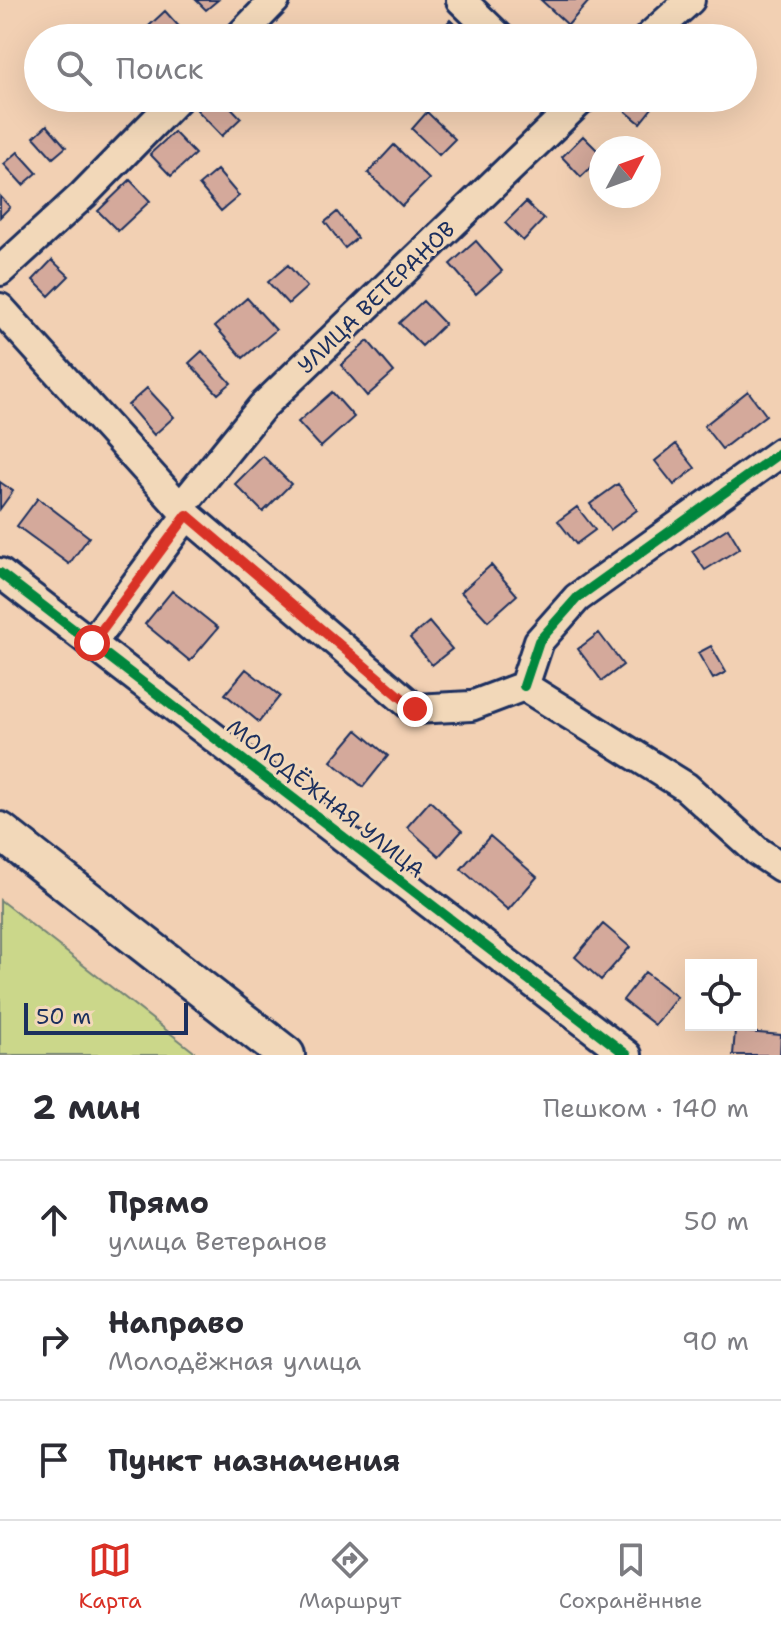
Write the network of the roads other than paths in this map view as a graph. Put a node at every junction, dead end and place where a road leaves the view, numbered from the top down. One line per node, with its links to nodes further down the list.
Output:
1 (275, 0): 4 (street)
2 (461, 0): 5 (street)
3 (690, 0): 6 (street)
4 (252, 24)
5 (486, 24)
6 (663, 24)
7 (164, 112): 9 (street)
8 (562, 112): 12 (street, УЛИЦА ВЕТЕРАНОВ)
9 (0, 271)
10 (0, 308): 12 (street)
11 (781, 452): 15 (street)
12 (184, 511): 14 (street, УЛИЦА ВЕТЕРАНОВ); 15 (street)
13 (0, 573): 14 (street, МОЛОДЁЖНАЯ УЛИЦА)
14 (92, 643): 19 (street, МОЛОДЁЖНАЯ УЛИЦА)
15 (524, 686): 17 (street)
16 (0, 831): 18 (main road)
17 (781, 867)
18 (286, 1055)
19 (627, 1055)

